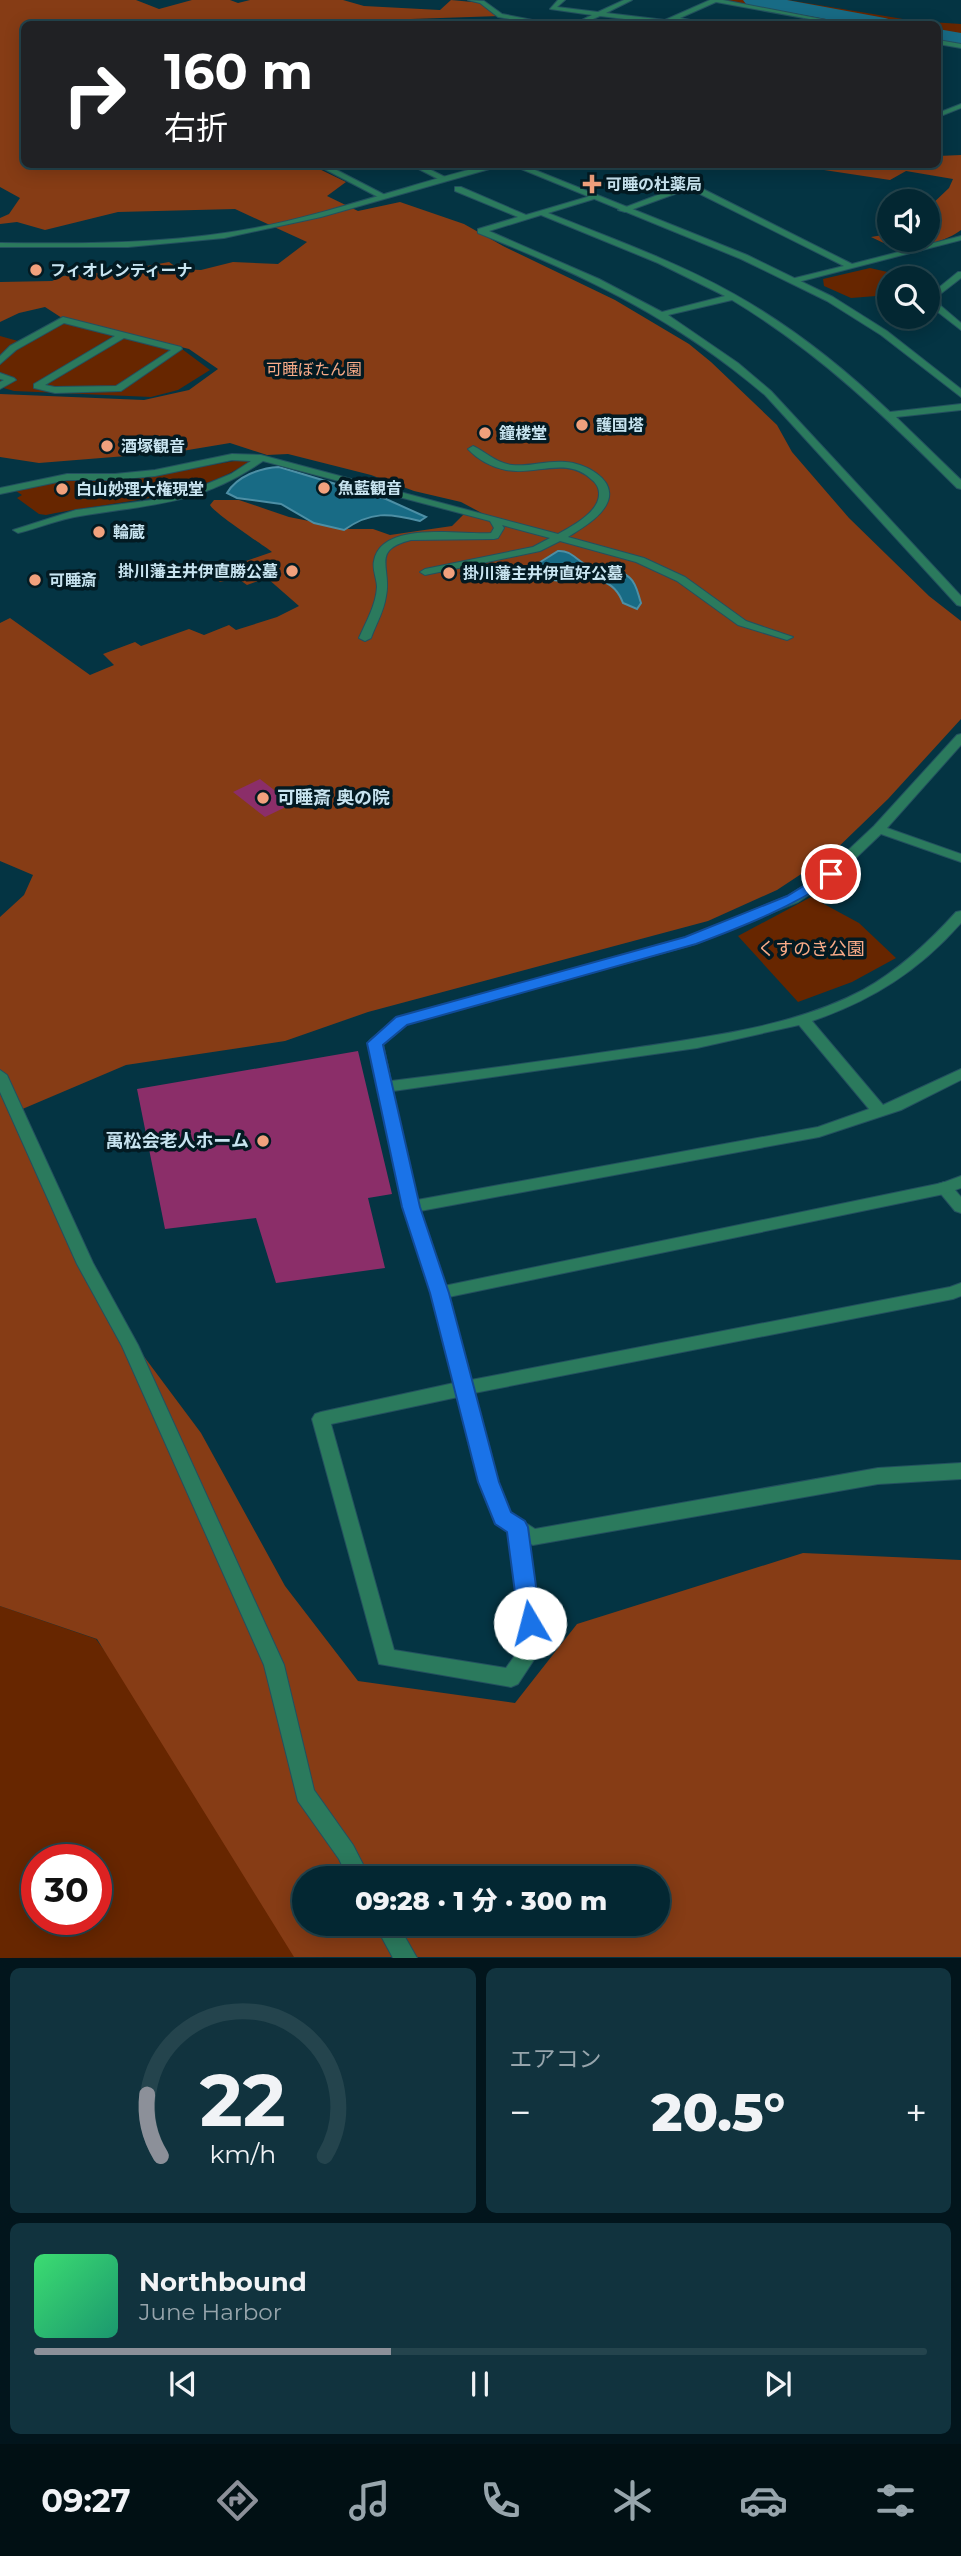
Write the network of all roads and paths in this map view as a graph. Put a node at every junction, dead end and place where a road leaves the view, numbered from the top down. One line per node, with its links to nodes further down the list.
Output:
1 (471, 0): 7 (street)
2 (562, 0): 6 (street)
3 (629, 0): 6 (street)
4 (698, 0): 5 (street)
5 (715, 1): 10 (street); 11 (street)
6 (597, 13): 8 (street); 9 (street)
7 (531, 21)
8 (582, 21)
9 (659, 21)
10 (669, 21)
11 (827, 21)
12 (941, 43): 13 (street)
13 (961, 46)
14 (961, 106): 15 (street)
15 (941, 114)
16 (326, 168): 22 (street)
17 (421, 168): 20 (street)
18 (490, 168): 20 (street)
19 (522, 168): 23 (street)
20 (443, 178): 22 (street)
21 (458, 189): 26 (street)
22 (383, 196): 28 (street)
23 (591, 197): 24 (street); 25 (street)
24 (622, 210): 29 (street); 31 (street)
25 (540, 212): 26 (street); 32 (street)
26 (525, 217): 33 (street)
27 (961, 237): 29 (street)
28 (0, 245)
29 (849, 265): 31 (street)
30 (961, 274): 34 (street)
31 (794, 281): 39 (street)
32 (733, 297): 33 (street); 41 (street)
33 (664, 314): 50 (street)
34 (961, 327)
35 (123, 335): 35 (street); 36 (street)
36 (0, 361)
37 (0, 376): 38 (street)
38 (0, 386)
39 (961, 394)
40 (961, 407): 41 (street)
41 (890, 415): 44 (street)
42 (473, 449): 48 (street)
43 (261, 458): 45 (street); 46 (street); 47 (street)
44 (961, 486)
45 (0, 491)
46 (494, 519): 48 (street); 52 (street)
47 (18, 530)
48 (559, 537): 49 (street); 51 (street)
49 (425, 572)
50 (961, 603)
51 (786, 637)
52 (365, 638)
53 (961, 738): 54 (street)
54 (879, 829): 55 (street); 60 (street)
55 (961, 858)
56 (961, 915): 57 (street)
57 (803, 1020): 60 (street); 61 (street)
58 (961, 1074): 61 (street)
59 (0, 1075): 71 (street)
60 (385, 1087): 64 (street)
61 (880, 1112): 64 (street)
62 (961, 1182): 63 (street)
63 (944, 1188): 65 (street); 67 (street)
64 (411, 1207): 67 (street)
65 (961, 1207)
66 (961, 1289): 68 (street)
67 (439, 1293): 68 (street)
68 (465, 1388): 70 (street); 70 (street)
69 (961, 1471): 70 (street)
70 (517, 1527)
71 (353, 1866)
72 (393, 1936): 73 (street)
73 (406, 1958)

